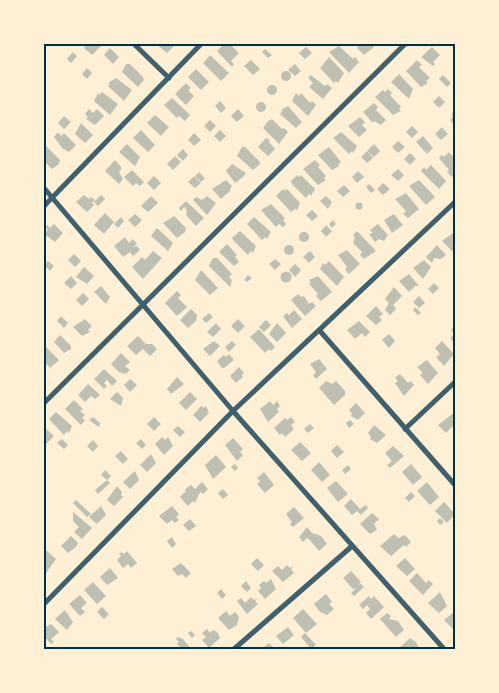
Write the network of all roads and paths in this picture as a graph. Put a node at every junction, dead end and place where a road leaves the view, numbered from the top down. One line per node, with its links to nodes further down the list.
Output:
1 (134, 44): 4 (street)
2 (201, 44): 4 (street)
3 (406, 44): 9 (street)
4 (169, 78): 6 (street)
5 (44, 188): 6 (street)
6 (52, 198): 8 (street); 9 (street)
7 (455, 202): 10 (street)
8 (44, 206)
9 (142, 304): 12 (street); 13 (street)
10 (320, 331): 13 (street); 14 (street)
11 (455, 382): 14 (street)
12 (44, 404)
13 (233, 412): 16 (street); 17 (street)
14 (406, 429): 15 (street)
15 (455, 485)
16 (352, 547): 18 (street); 19 (street)
17 (44, 604)
18 (234, 649)
19 (444, 649)

